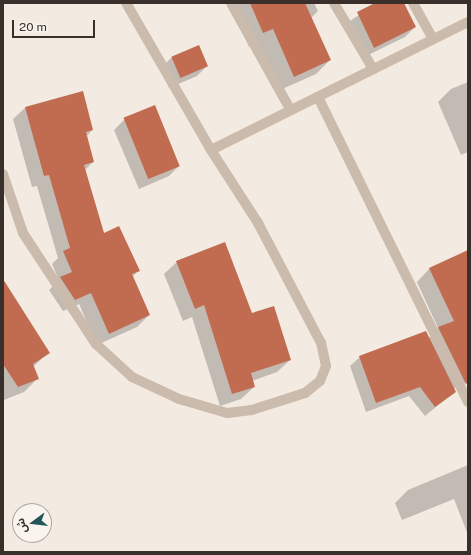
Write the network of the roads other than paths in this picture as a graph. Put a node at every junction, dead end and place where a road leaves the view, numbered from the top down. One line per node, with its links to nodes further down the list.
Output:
1 (126, 3): 10 (street)
2 (231, 3): 9 (street)
3 (334, 3): 7 (street)
4 (413, 3): 6 (street)
5 (468, 22): 6 (street)
6 (434, 39): 7 (street)
7 (373, 69): 8 (street)
8 (318, 96): 9 (street); 12 (street)
9 (290, 110): 10 (street)
10 (211, 150): 11 (street)
11 (3, 174)
12 (468, 402)

